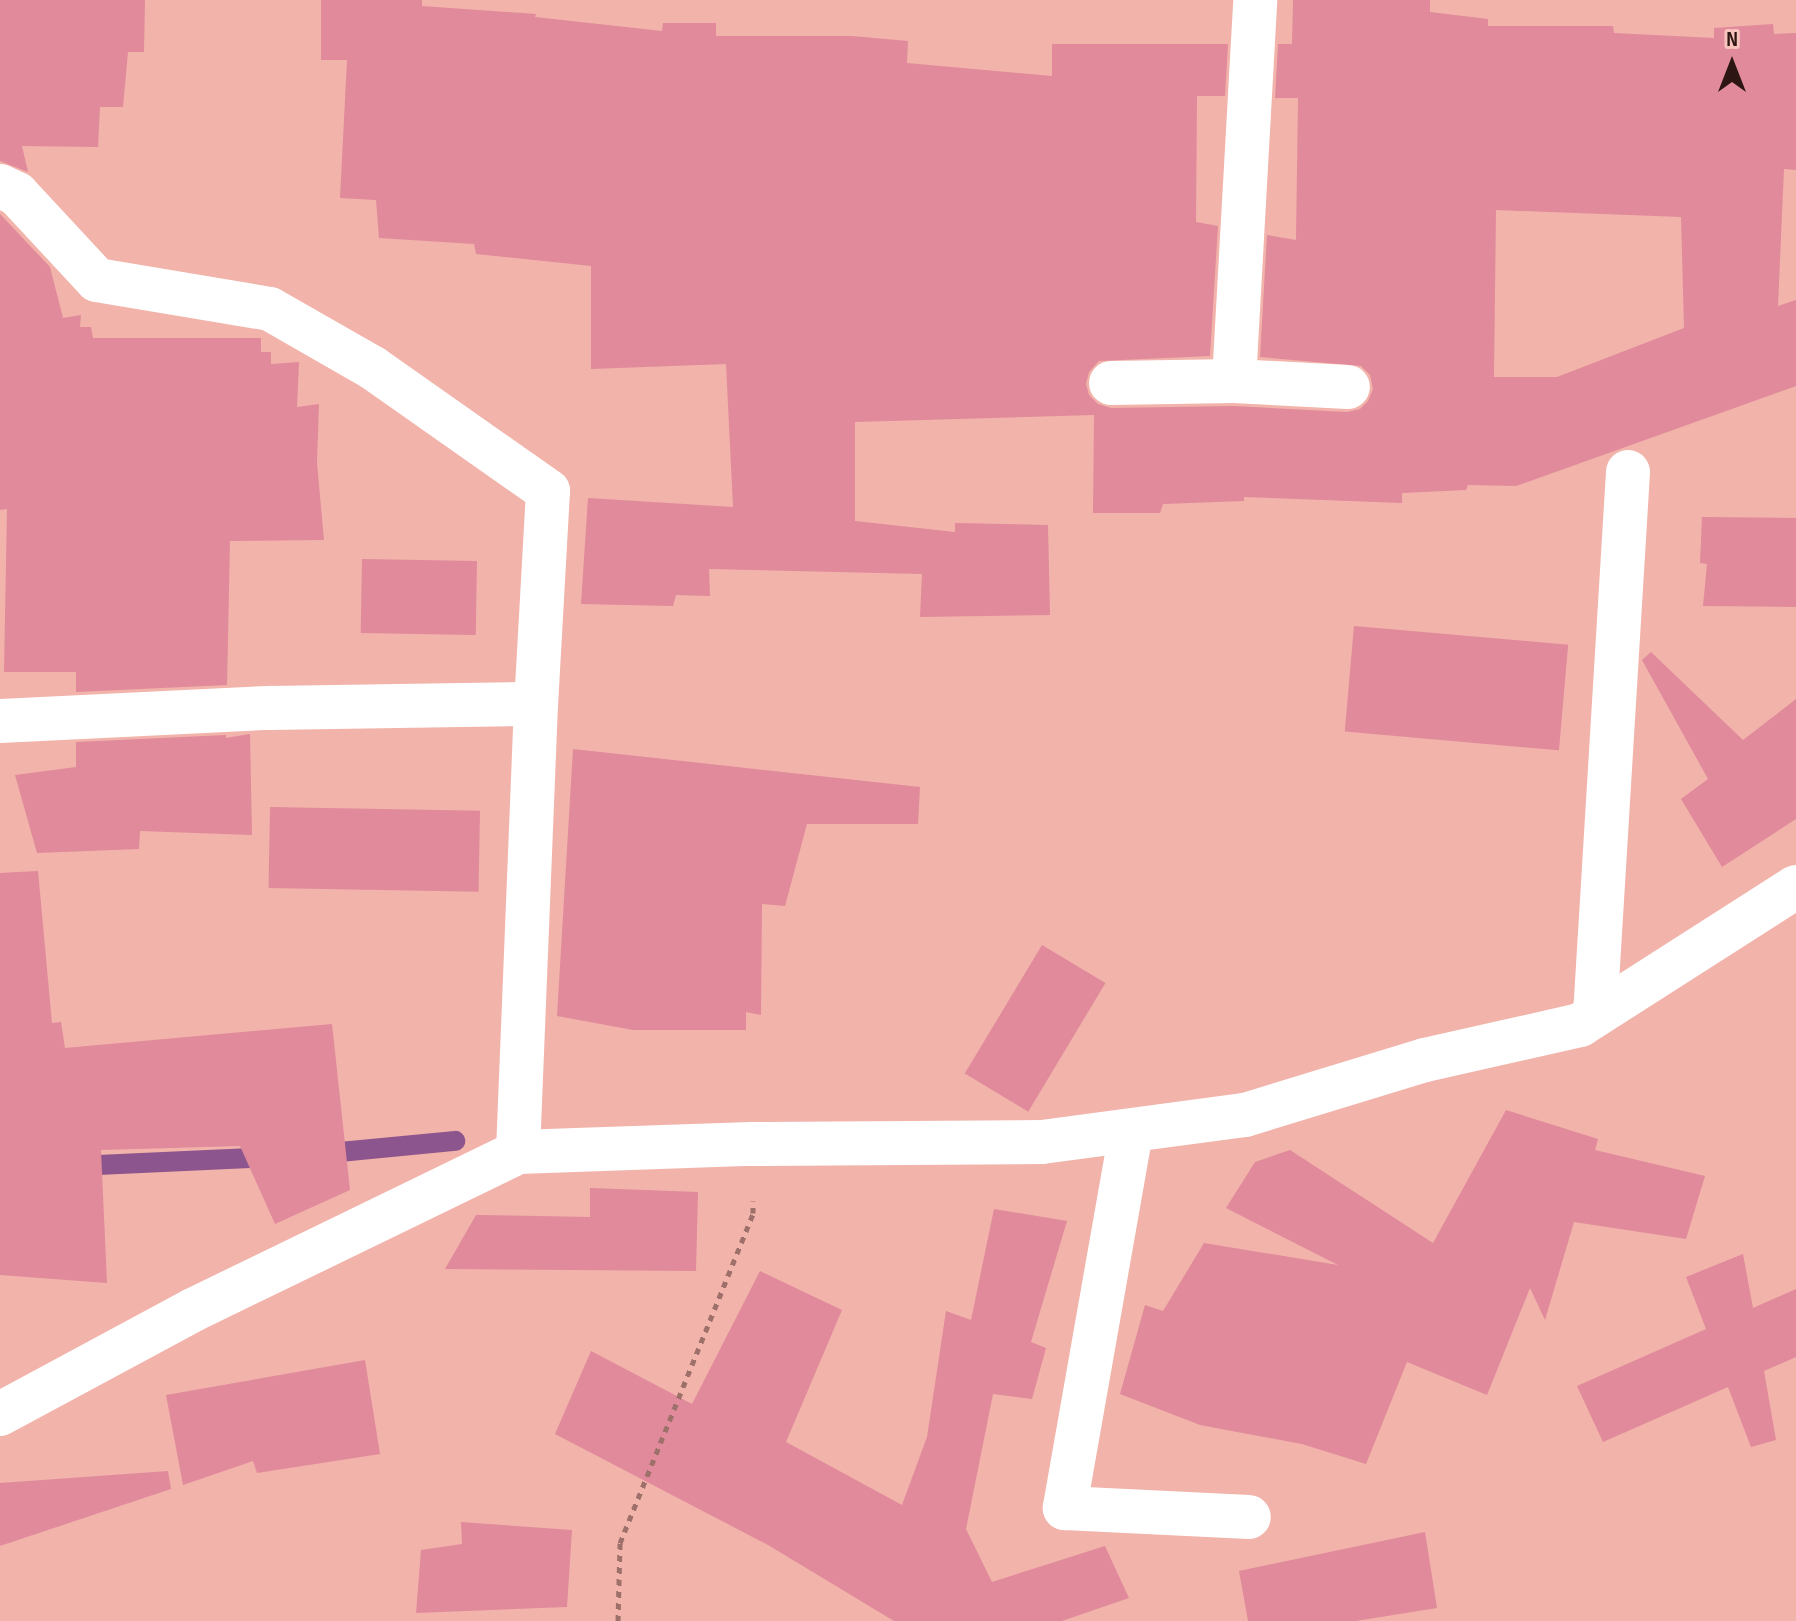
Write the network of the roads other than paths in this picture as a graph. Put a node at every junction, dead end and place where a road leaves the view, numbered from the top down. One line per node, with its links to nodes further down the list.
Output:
1 (1255, 0): 3 (street)
2 (0, 186): 7 (street)
3 (1234, 381): 4 (street); 5 (street)
4 (1111, 383)
5 (1348, 387)
6 (1628, 472): 10 (street)
7 (536, 704): 8 (street); 12 (street)
8 (0, 721)
9 (1796, 887): 10 (street)
10 (1595, 1015): 11 (street)
11 (1131, 1132): 12 (street); 14 (street)
12 (518, 1152): 13 (street)
13 (0, 1414)
14 (1249, 1517)

